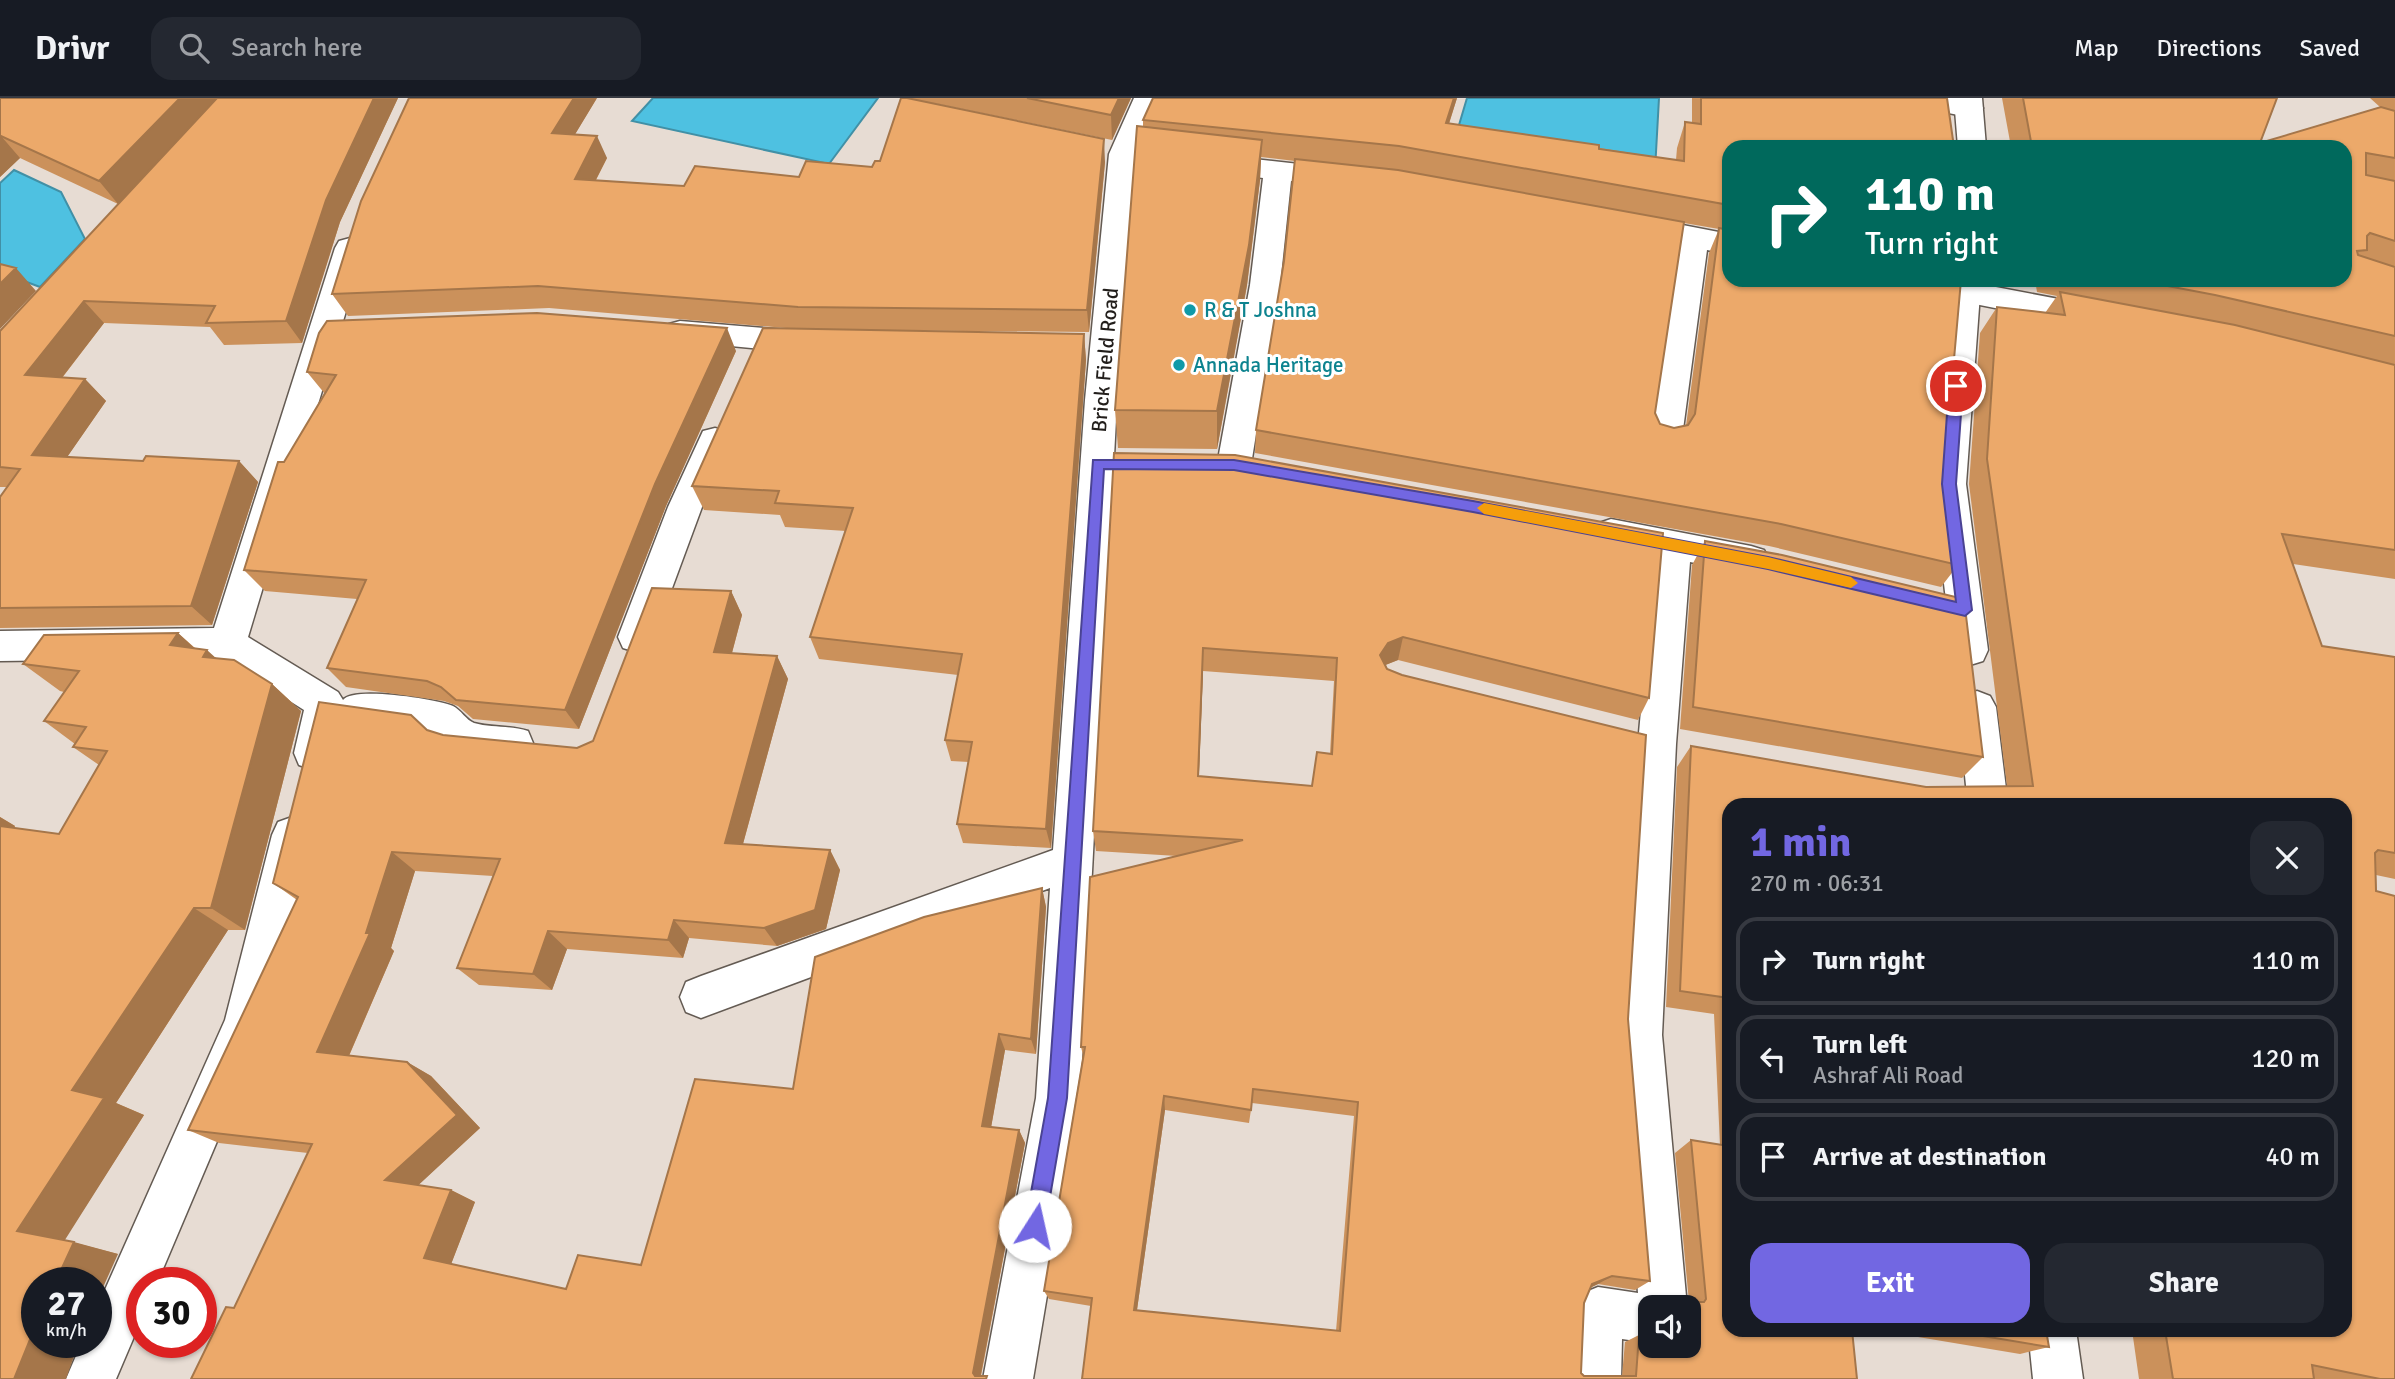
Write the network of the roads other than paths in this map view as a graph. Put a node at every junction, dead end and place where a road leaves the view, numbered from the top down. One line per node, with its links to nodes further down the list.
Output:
1 (1148, 98): 38 (street, Brick Field Road)
2 (1910, 98): 3 (street)
3 (1968, 103): 4 (street)
4 (1971, 140)
5 (1187, 161): 6 (street)
6 (1278, 171): 7 (street); 21 (street)
7 (1369, 180)
8 (364, 210): 27 (street)
9 (1605, 221): 10 (street)
10 (1694, 237): 11 (street); 20 (street)
11 (1722, 243)
12 (1965, 287): 26 (street)
13 (1969, 287): 14 (street)
14 (2126, 323)
15 (645, 329): 16 (street)
16 (760, 339): 17 (street); 18 (street)
17 (843, 343)
18 (744, 375)
19 (728, 411): 29 (street)
20 (1665, 437)
21 (1234, 466)
22 (1580, 527): 23 (street)
23 (1674, 545): 24 (street); 32 (street)
24 (1782, 566)
25 (1926, 600): 26 (street)
26 (1965, 610): 37 (street)
27 (228, 643): 28 (street); 30 (street)
28 (0, 646)
29 (622, 673)
30 (326, 703): 33 (street); 43 (street)
31 (1618, 734): 32 (street)
32 (1657, 744): 34 (street); 40 (street)
33 (541, 745)
34 (1698, 751)
35 (1947, 794): 36 (street)
36 (1965, 798)
37 (1987, 798)
38 (1072, 862): 39 (street); 44 (street, Brick Field Road)
39 (701, 996)
40 (1662, 1295)
41 (1638, 1317): 45 (street)
42 (2053, 1337): 46 (street)
43 (91, 1379)
44 (1008, 1379)
45 (1596, 1379)
46 (2058, 1379)

